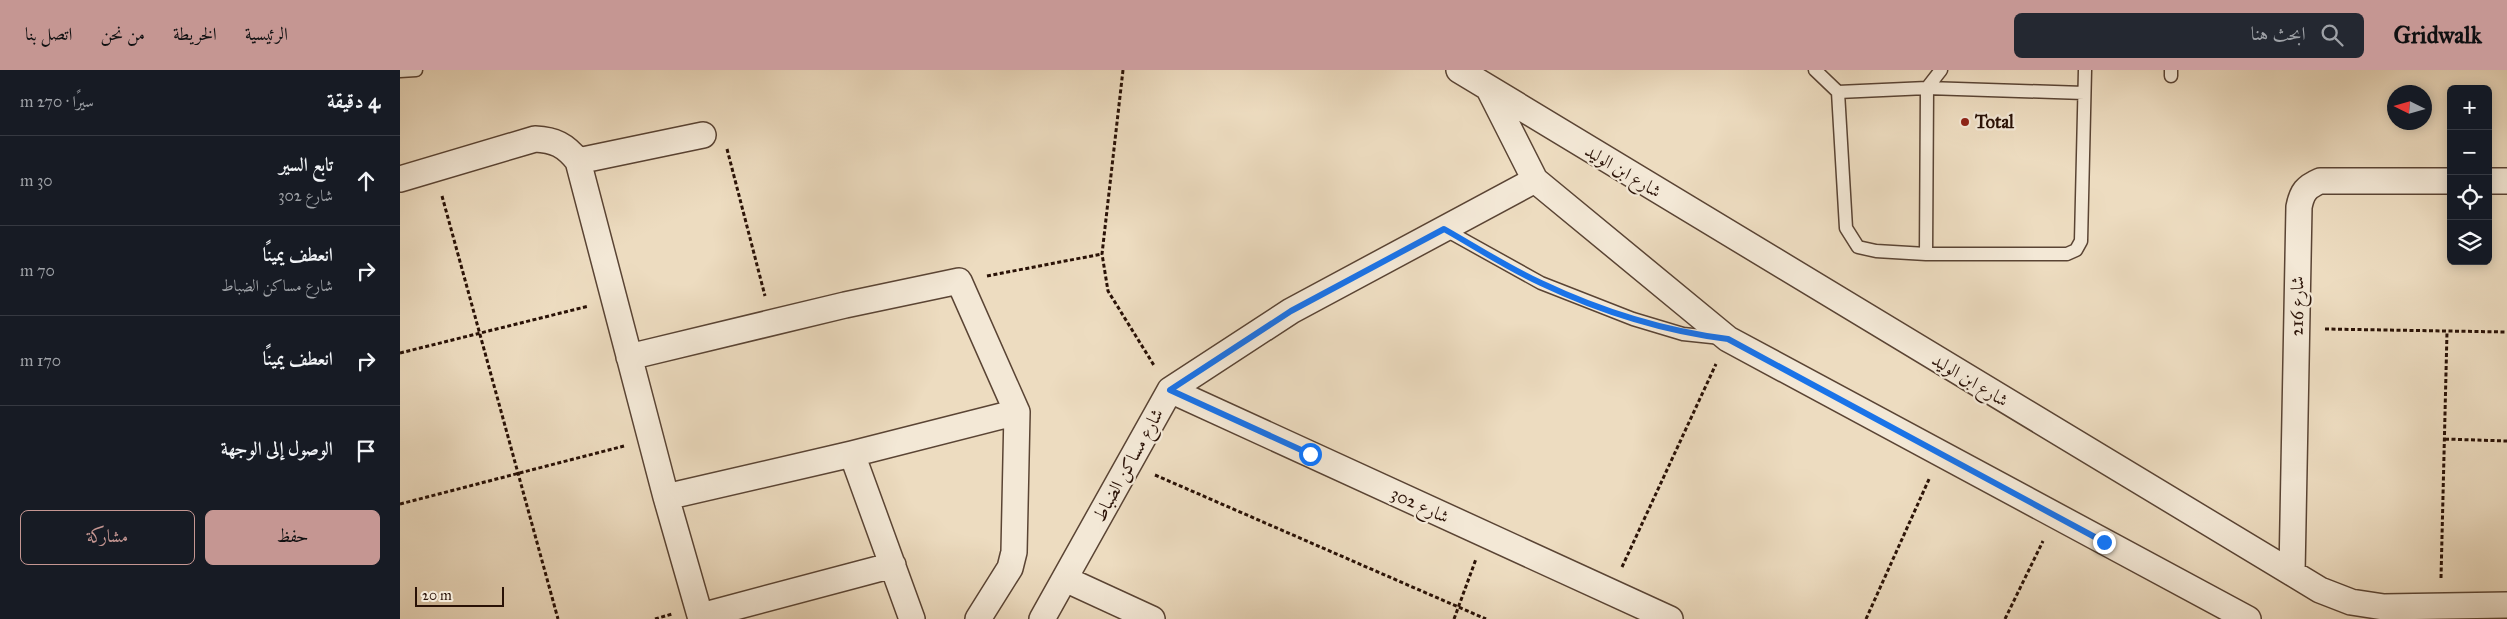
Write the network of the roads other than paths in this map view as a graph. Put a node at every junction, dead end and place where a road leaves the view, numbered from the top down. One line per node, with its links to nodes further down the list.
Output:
1 (416, 70): 6 (lane)
2 (1459, 70): 8 (street, شارع ابن الوليد)
3 (1815, 70): 9 (lane)
4 (1941, 70): 7 (lane)
5 (2085, 70): 10 (lane)
6 (400, 71)
7 (1927, 88): 9 (lane); 10 (lane); 19 (lane)
8 (1490, 91): 14 (street); 27 (street, شارع ابن الوليد)
9 (1838, 92): 19 (lane)
10 (2084, 93): 19 (lane)
11 (702, 135): 12 (street)
12 (578, 161): 13 (street); 21 (street)
13 (400, 179)
14 (1535, 180): 18 (street, شارع مساكن الضباط); 20 (street)
15 (2447, 181): 27 (street, شارع 216)
16 (2492, 181): 17 (street)
17 (2507, 181)
18 (1444, 229): 20 (lane); 22 (street, شارع مساكن الضباط)
19 (1926, 254)
20 (1728, 339): 30 (street)
21 (629, 357): 23 (street); 25 (street)
22 (1170, 390): 28 (street, شارع مساكن الضباط); 36 (street, شارع 302)
23 (1017, 412): 24 (street); 33 (street)
24 (852, 454): 25 (street); 26 (street)
25 (666, 497): 31 (street)
26 (893, 565): 31 (street); 32 (street)
27 (2292, 573): 29 (street, شارع ابن الوليد)
28 (1065, 579): 34 (street, شارع مساكن الضباط); 35 (street)
29 (2507, 605)
30 (2236, 616)
31 (701, 618)
32 (912, 619)
33 (978, 619)
34 (1042, 619)
35 (1152, 619)
36 (1670, 619)

